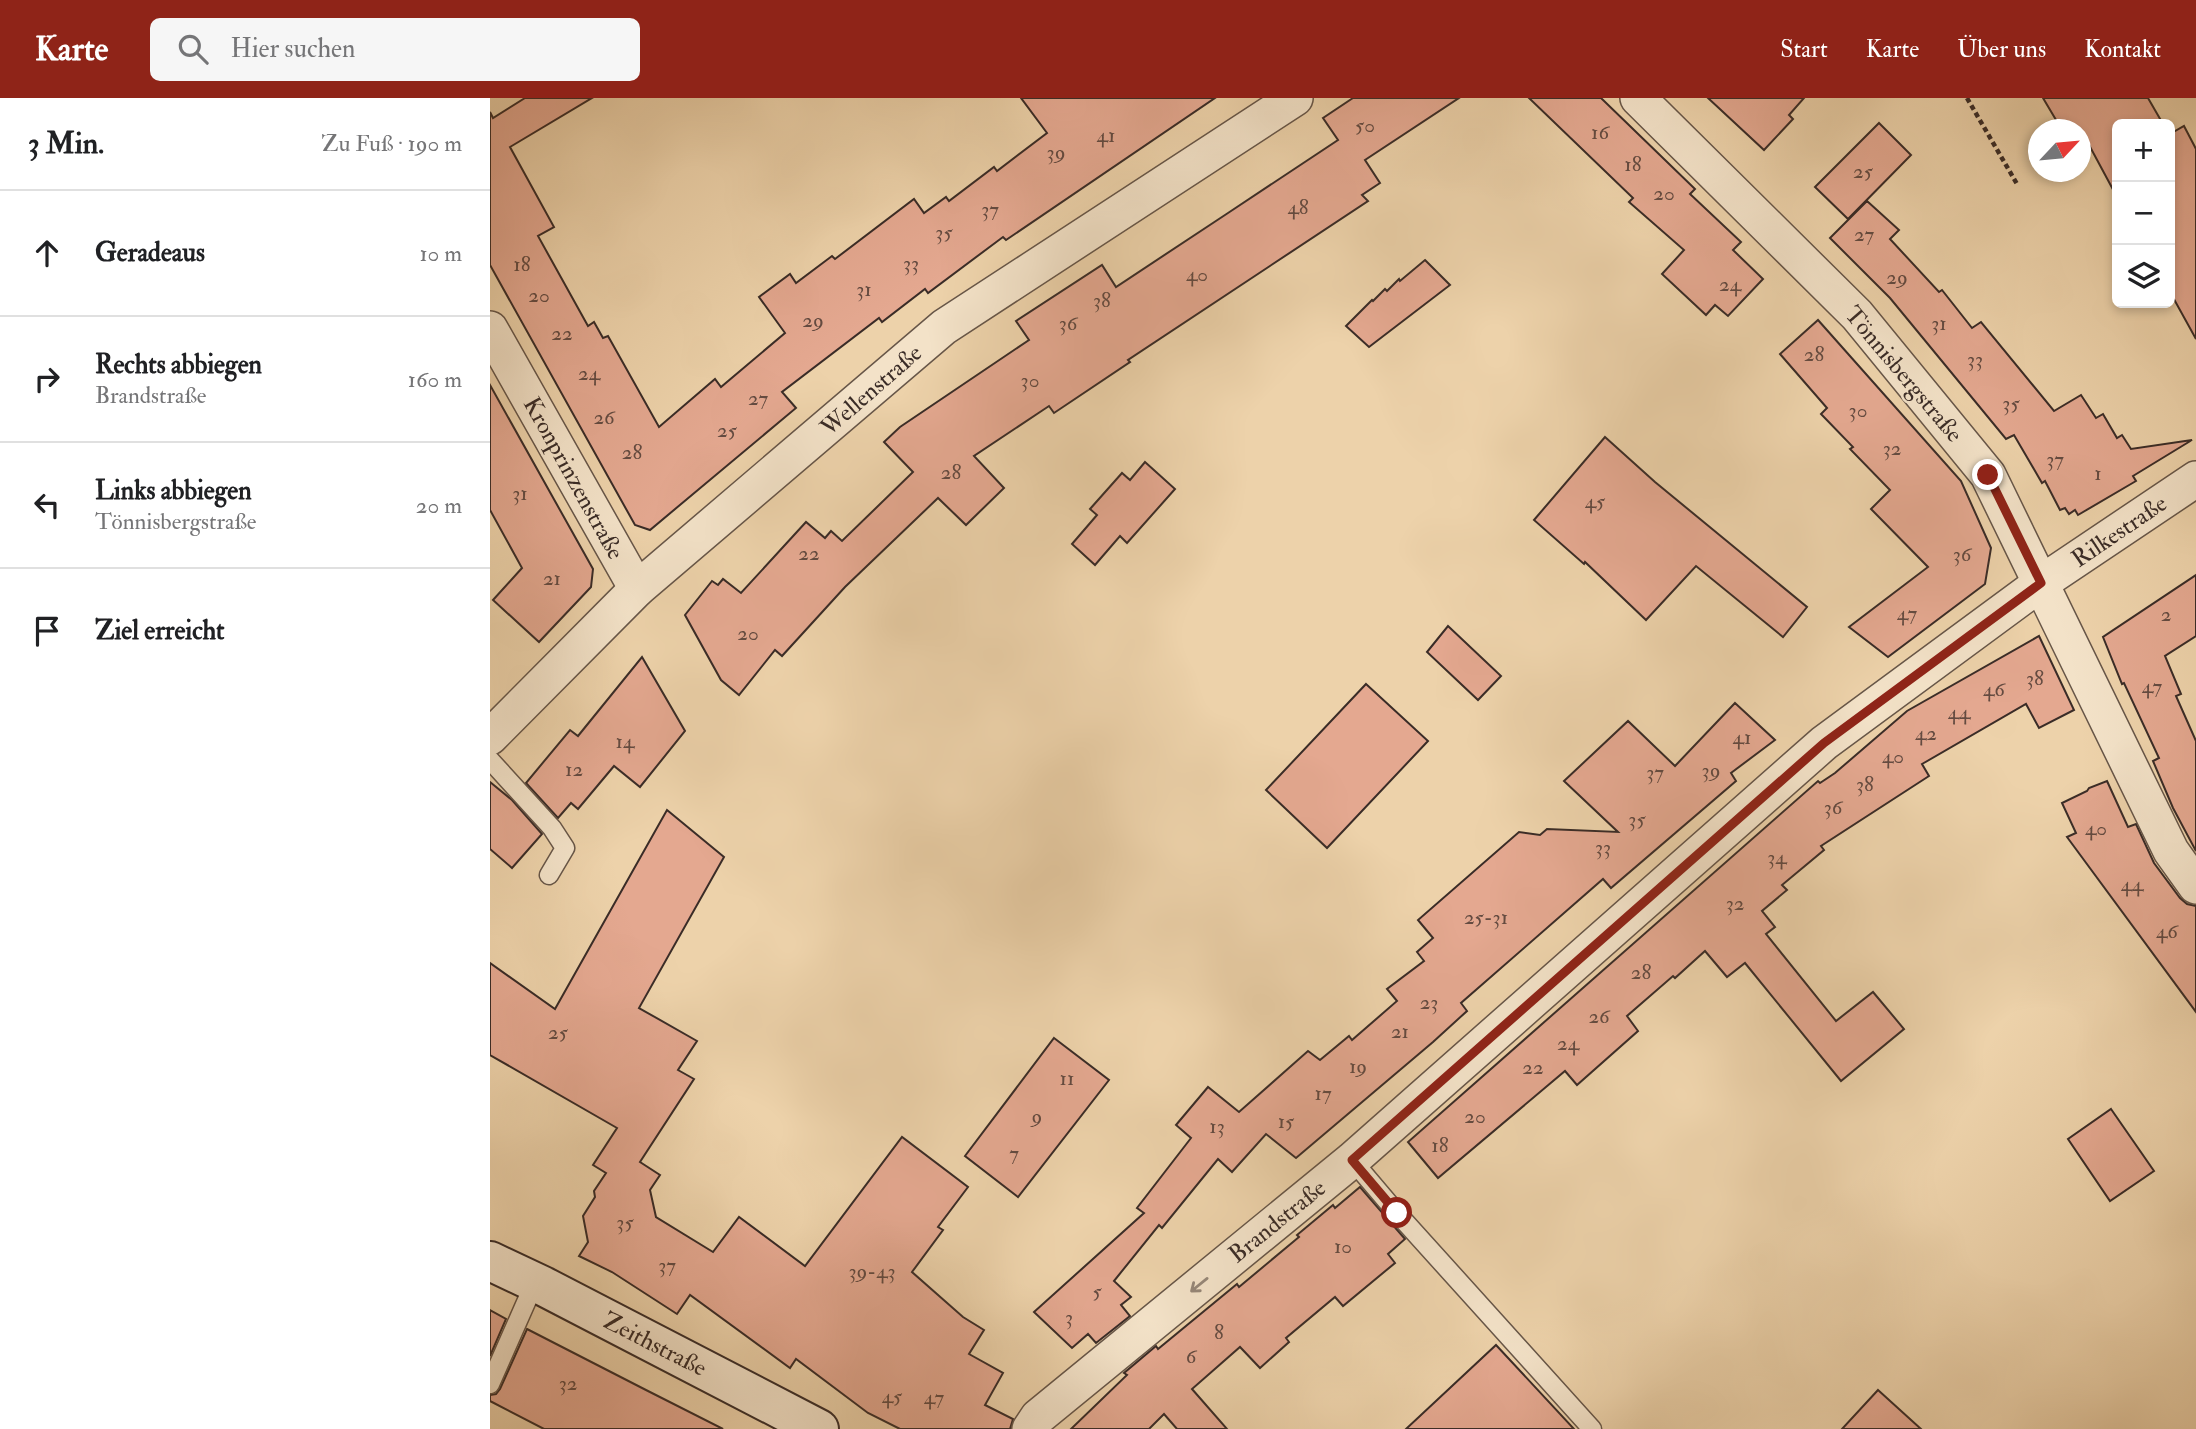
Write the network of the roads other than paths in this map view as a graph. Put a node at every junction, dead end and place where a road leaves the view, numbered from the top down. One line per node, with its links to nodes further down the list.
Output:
1 (1295, 98): 6 (street, Wellenstraße)
2 (1638, 98): 5 (street, Tönnisbergstraße)
3 (490, 329): 6 (street, Kronprinzenstraße)
4 (2196, 479): 5 (street, Rilkestraße)
5 (2041, 583): 10 (street, Tönnisbergstraße); 11 (street, Brandstraße)
6 (636, 589): 7 (street, Wellenstraße)
7 (490, 737)
8 (490, 760): 9 (lane)
9 (549, 875)
10 (2196, 886)
11 (1352, 1160): 16 (street, Brandstraße, one-way to 16); 17 (lane)
12 (490, 1261): 13 (street, Zeithstraße)
13 (535, 1282): 14 (lane); 15 (street, Zeithstraße)
14 (490, 1384)
15 (819, 1429)
16 (1030, 1429)
17 (1592, 1429)

